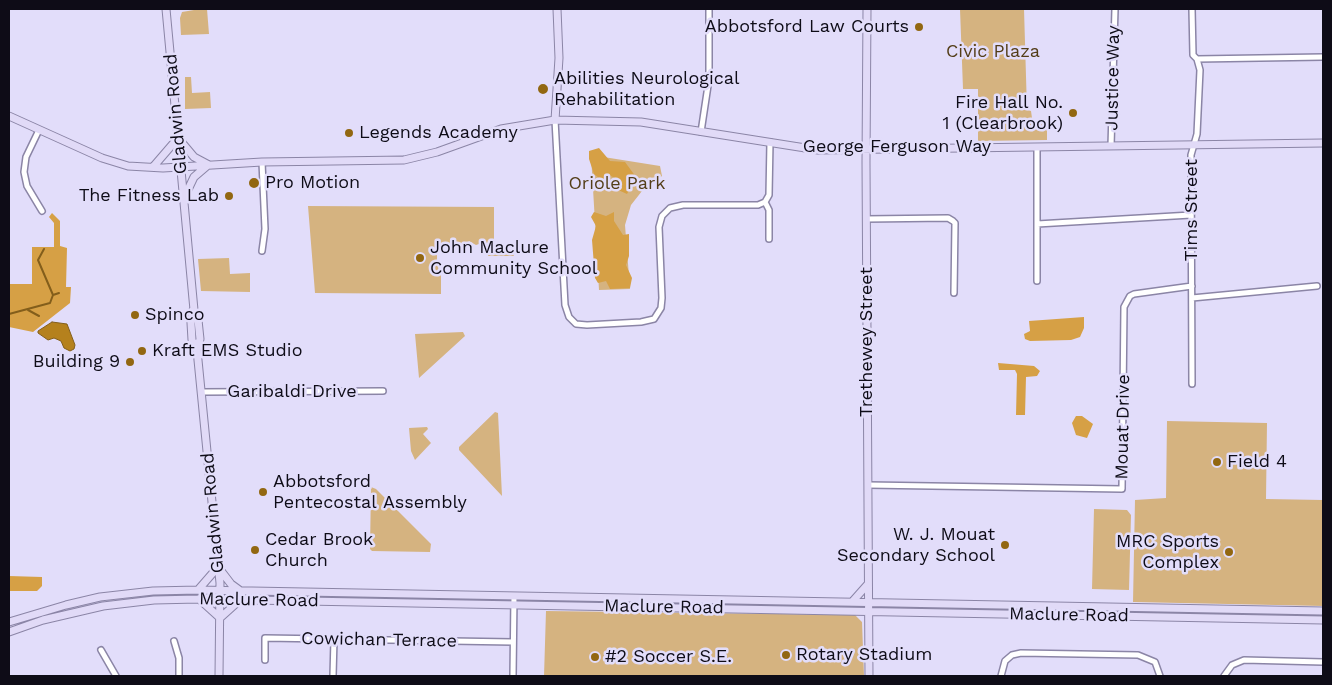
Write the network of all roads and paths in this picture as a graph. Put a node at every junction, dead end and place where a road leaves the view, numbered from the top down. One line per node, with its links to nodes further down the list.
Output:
1 (166, 9): 13 (main road, Gladwin Road)
2 (557, 9): 10 (main road)
3 (709, 9): 12 (street)
4 (867, 9): 19 (main road, Trethewey Street)
5 (1114, 9): 17 (street, Justice Way)
6 (1192, 9): 8 (street, Tims Street)
7 (1323, 57): 8 (street)
8 (1197, 60): 16 (street, Tims Street)
9 (9, 116): 11 (main road, George Ferguson Way)
10 (555, 120): 12 (main road, George Ferguson Way); 20 (main road, George Ferguson Way); 25 (street)
11 (39, 130): 22 (main road, George Ferguson Way); 26 (street)
12 (701, 132): 14 (main road, George Ferguson Way)
13 (178, 138): 21 (main road); 22 (main road); 23 (main road, Gladwin Road)
14 (770, 142): 19 (main road, George Ferguson Way); 25 (street)
15 (1323, 143): 16 (main road, George Ferguson Way)
16 (1193, 145): 17 (main road, George Ferguson Way); 27 (street, Tims Street)
17 (1111, 146): 18 (main road, George Ferguson Way)
18 (1036, 147): 19 (main road, George Ferguson Way); 29 (street)
19 (866, 150): 28 (main road, Trethewey Street)
20 (262, 162): 21 (main road, George Ferguson Way); 31 (street)
21 (209, 165): 23 (main road, George Ferguson Way); 24 (main road)
22 (153, 167): 23 (main road, George Ferguson Way)
23 (180, 167): 24 (main road, Gladwin Road)
24 (183, 200): 39 (main road, Gladwin Road)
25 (765, 202): 30 (street)
26 (42, 211)
27 (1191, 215): 29 (street); 33 (street, Tims Street)
28 (866, 219): 35 (street); 40 (main road, Trethewey Street)
29 (1037, 224): 32 (street)
30 (769, 239)
31 (262, 251)
32 (1037, 280)
33 (1192, 286): 36 (street, Tims Street); 40 (street, Mouat Drive)
34 (1317, 286): 36 (street)
35 (954, 293)
36 (1192, 298): 37 (street, Tims Street)
37 (1192, 384)
38 (383, 391): 39 (street, Garibaldi Drive)
39 (202, 392): 41 (main road, Gladwin Road)
40 (868, 485): 42 (main road, Trethewey Street)
41 (218, 567): 43 (main road); 44 (main road); 45 (main road, Gladwin Road)
42 (868, 584): 49 (main road); 50 (main road, Trethewey Street)
43 (198, 590): 45 (main road, Maclure Road); 56 (main road, Maclure Road)
44 (242, 592): 45 (main road, Maclure Road); 46 (main road, Maclure Road)
45 (220, 596): 47 (main road, Maclure Road); 48 (main road, Maclure Road); 54 (main road, Gladwin Road)
46 (514, 596): 49 (main road, Maclure Road); 51 (street)
47 (198, 599): 54 (main road); 57 (main road, Maclure Road)
48 (240, 600): 51 (main road, Maclure Road); 54 (main road)
49 (852, 602): 50 (main road, Maclure Road)
50 (868, 602): 52 (main road, Trethewey Street); 53 (main road, Maclure Road)
51 (514, 604): 52 (main road, Maclure Road); 60 (street)
52 (868, 611): 55 (main road, Maclure Road); 69 (main road, Trethewey Street)
53 (1323, 611)
54 (220, 618): 66 (main road, Gladwin Road)
55 (1323, 620)
56 (9, 622)
57 (9, 632)
58 (334, 639): 60 (street, Cowichan Terrace); 62 (street, Cowichan Terrace); 67 (street)
59 (174, 641): 65 (street)
60 (513, 642): 68 (street)
61 (101, 650): 64 (street)
62 (265, 660)
63 (1323, 662): 72 (street)
64 (116, 676)
65 (179, 676)
66 (219, 676)
67 (334, 676)
68 (513, 676)
69 (869, 676)
70 (1001, 676): 71 (street)
71 (1160, 676)
72 (1224, 676)

